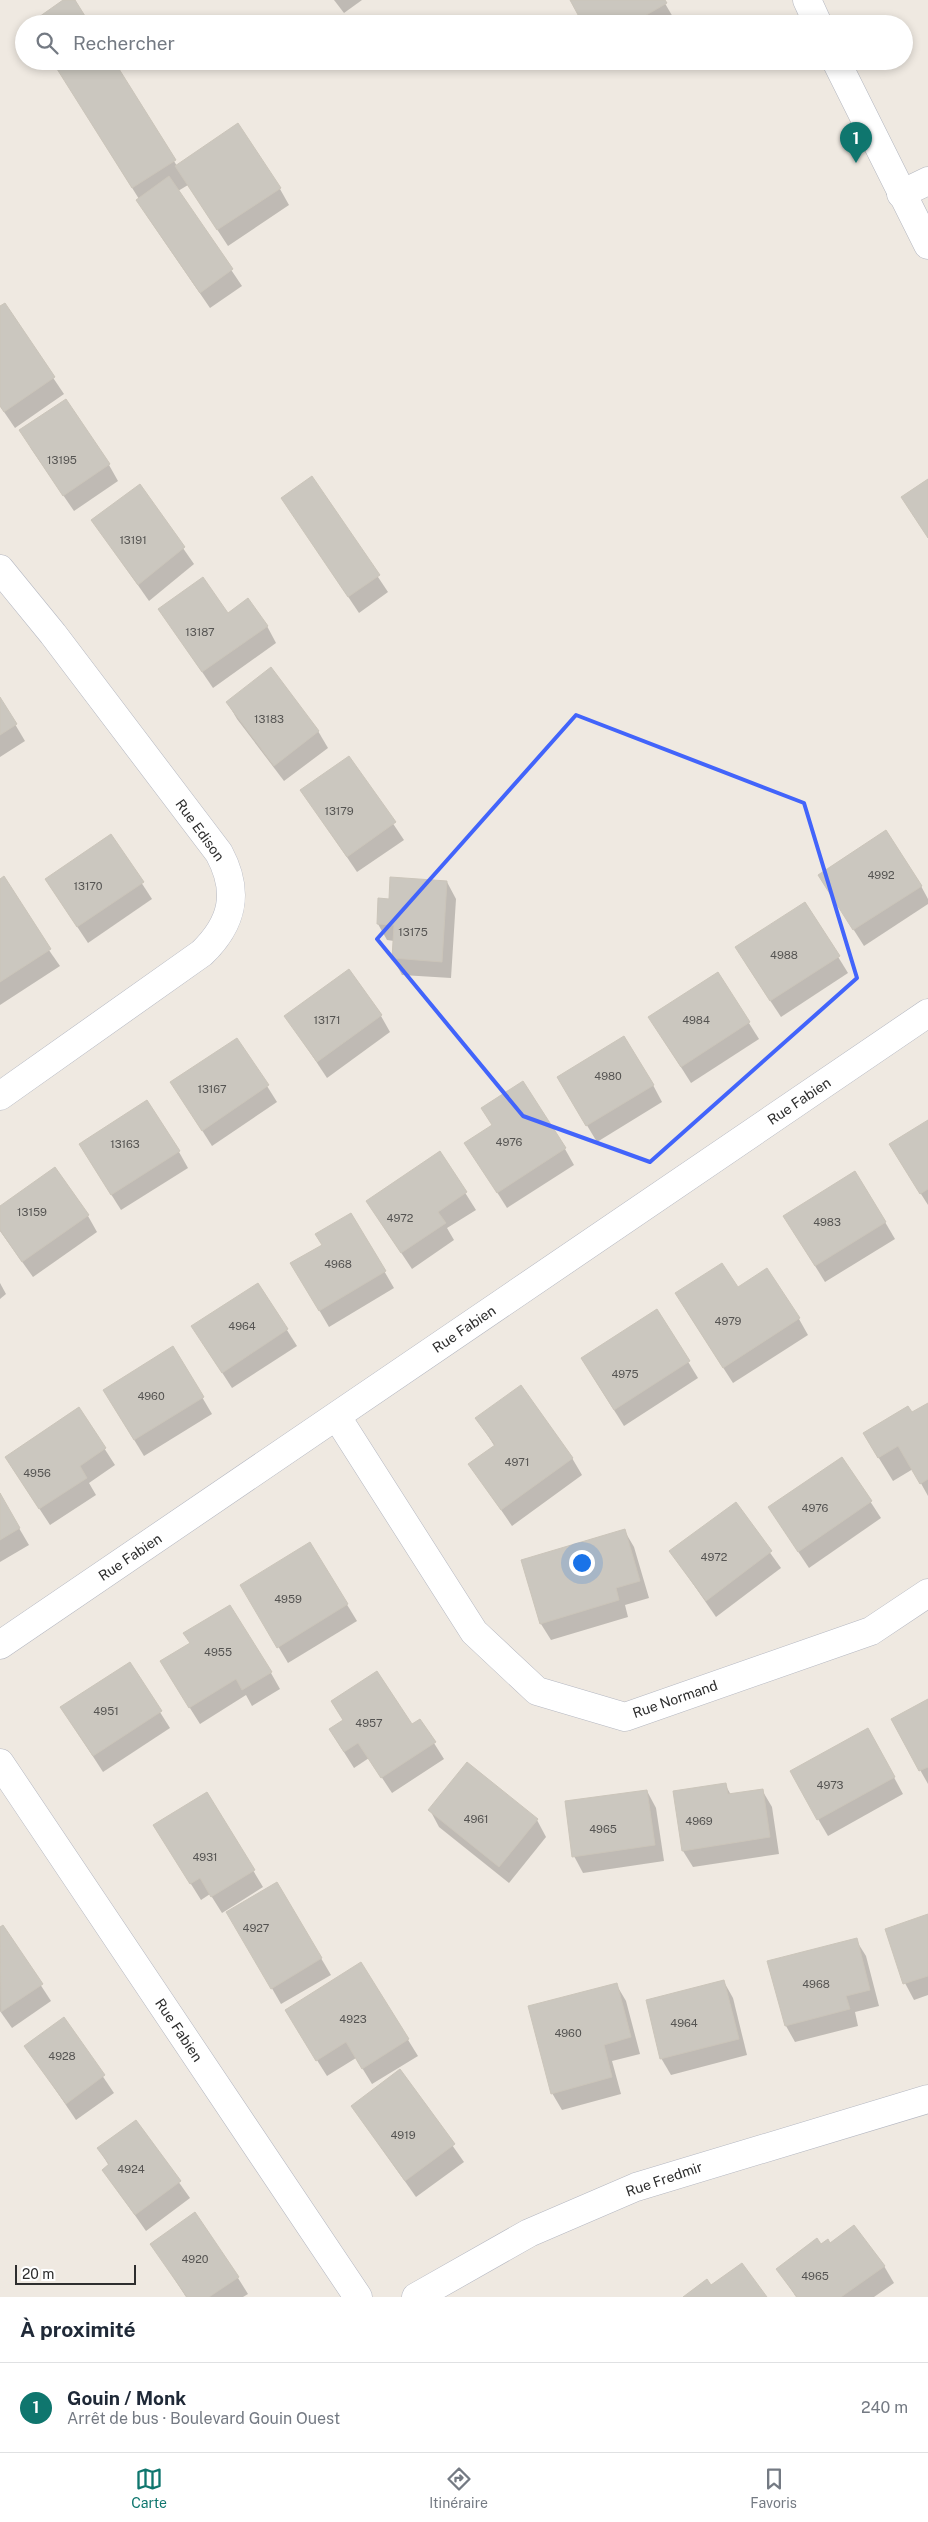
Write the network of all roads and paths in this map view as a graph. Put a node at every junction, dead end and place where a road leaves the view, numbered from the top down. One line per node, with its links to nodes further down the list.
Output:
1 (807, 0): 2 (street)
2 (814, 15)
3 (840, 70): 5 (street)
4 (928, 180): 5 (street)
5 (901, 194): 6 (street)
6 (928, 245)
7 (0, 569): 9 (street, Rue Edison)
8 (928, 1012): 10 (street, Rue Fabien)
9 (0, 1096)
10 (337, 1417): 11 (street, Rue Normand); 12 (street, Rue Fabien)
11 (928, 1593)
12 (0, 1645)
13 (0, 1763): 15 (street, Rue Fabien)
14 (928, 2099): 16 (street, Rue Fredmir)
15 (358, 2297)
16 (416, 2297)

